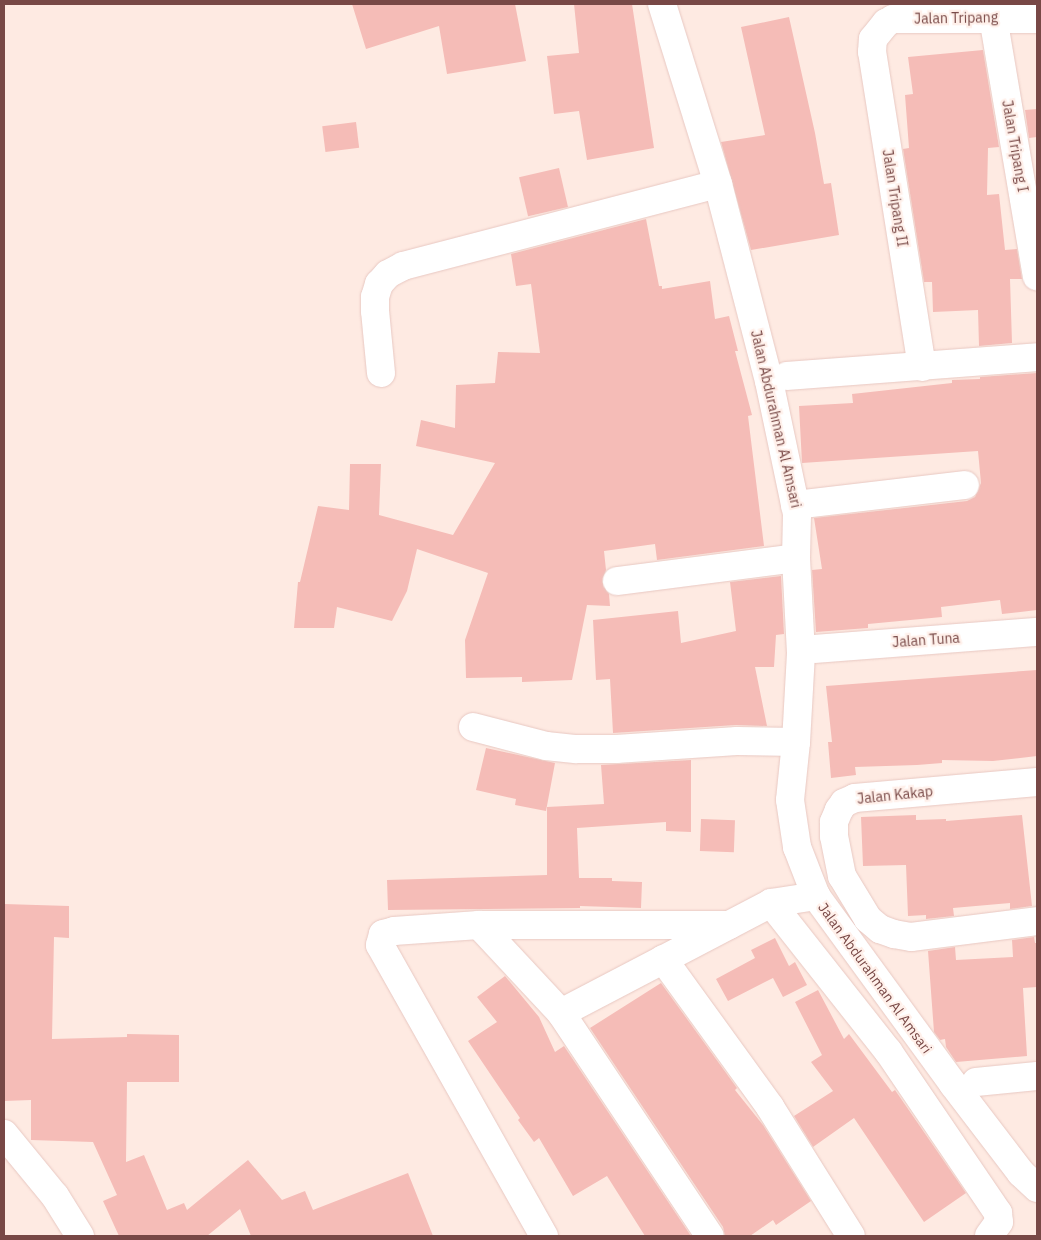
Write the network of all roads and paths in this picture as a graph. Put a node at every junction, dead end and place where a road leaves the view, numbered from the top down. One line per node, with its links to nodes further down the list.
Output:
1 (662, 4): 5 (street, Jalan Abdurahman Al Amsari)
2 (993, 17): 3 (street, Jalan Tripang); 4 (street, Jalan Tripang); 6 (street, Jalan Tripang I)
3 (1037, 18)
4 (878, 31): 8 (street, Jalan Tripang II)
5 (718, 184): 9 (street); 12 (street, Jalan Abdurahman Al Amsari)
6 (1037, 276)
7 (1037, 357): 8 (street)
8 (922, 367): 10 (street)
9 (381, 373)
10 (787, 376)
11 (965, 485): 12 (street)
12 (795, 505): 13 (street, Jalan Abdurahman Al Amsari)
13 (796, 558): 14 (street); 18 (street, Jalan Abdurahman Al Amsari)
14 (616, 581)
15 (1037, 632): 16 (street, Jalan Tuna)
16 (815, 649)
17 (473, 727): 18 (street)
18 (796, 742): 20 (street, Jalan Abdurahman Al Amsari)
19 (1037, 782): 22 (street, Jalan Kakap)
20 (816, 896): 21 (street); 30 (street, Jalan Abdurahman Al Amsari)
21 (771, 903): 24 (street); 35 (street)
22 (1037, 921)
23 (479, 925): 24 (street); 26 (street); 32 (street)
24 (729, 925): 25 (street)
25 (663, 959): 26 (street); 34 (street)
26 (561, 1013): 33 (street)
27 (1037, 1076): 28 (street)
28 (976, 1082)
29 (4, 1134): 31 (street)
30 (1037, 1188)
31 (80, 1236)
32 (544, 1236)
33 (710, 1236)
34 (851, 1236)
35 (989, 1236)

